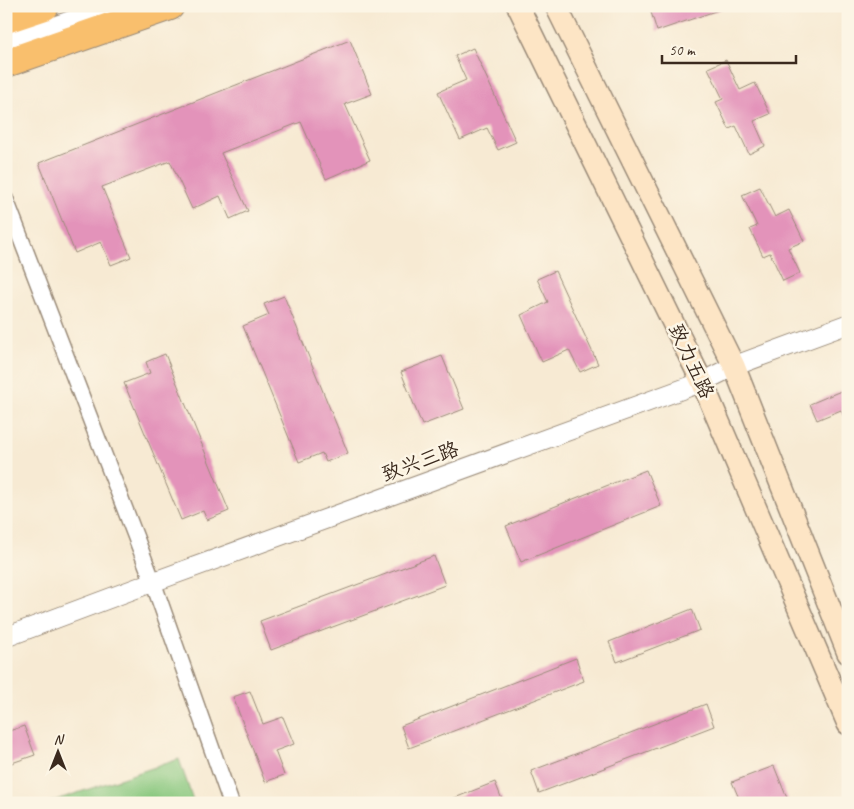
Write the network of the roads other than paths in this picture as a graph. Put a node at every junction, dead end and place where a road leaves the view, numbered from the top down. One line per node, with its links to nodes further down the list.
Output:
1 (45, 6): 6 (highway)
2 (113, 6): 7 (street)
3 (170, 6): 8 (highway)
4 (518, 6): 12 (main road, 致力五路)
5 (556, 6): 11 (main road, 致力五路)
6 (6, 19)
7 (6, 43)
8 (6, 63)
9 (6, 200): 13 (street)
10 (848, 324): 11 (street, 致兴三路)
11 (734, 366): 12 (street, 致兴三路); 15 (main road, 致力五路)
12 (702, 382): 13 (street, 致兴三路); 16 (main road, 致力五路)
13 (153, 582): 14 (street, 致兴三路); 17 (street)
14 (6, 637)
15 (848, 653)
16 (848, 724)
17 (231, 803)

